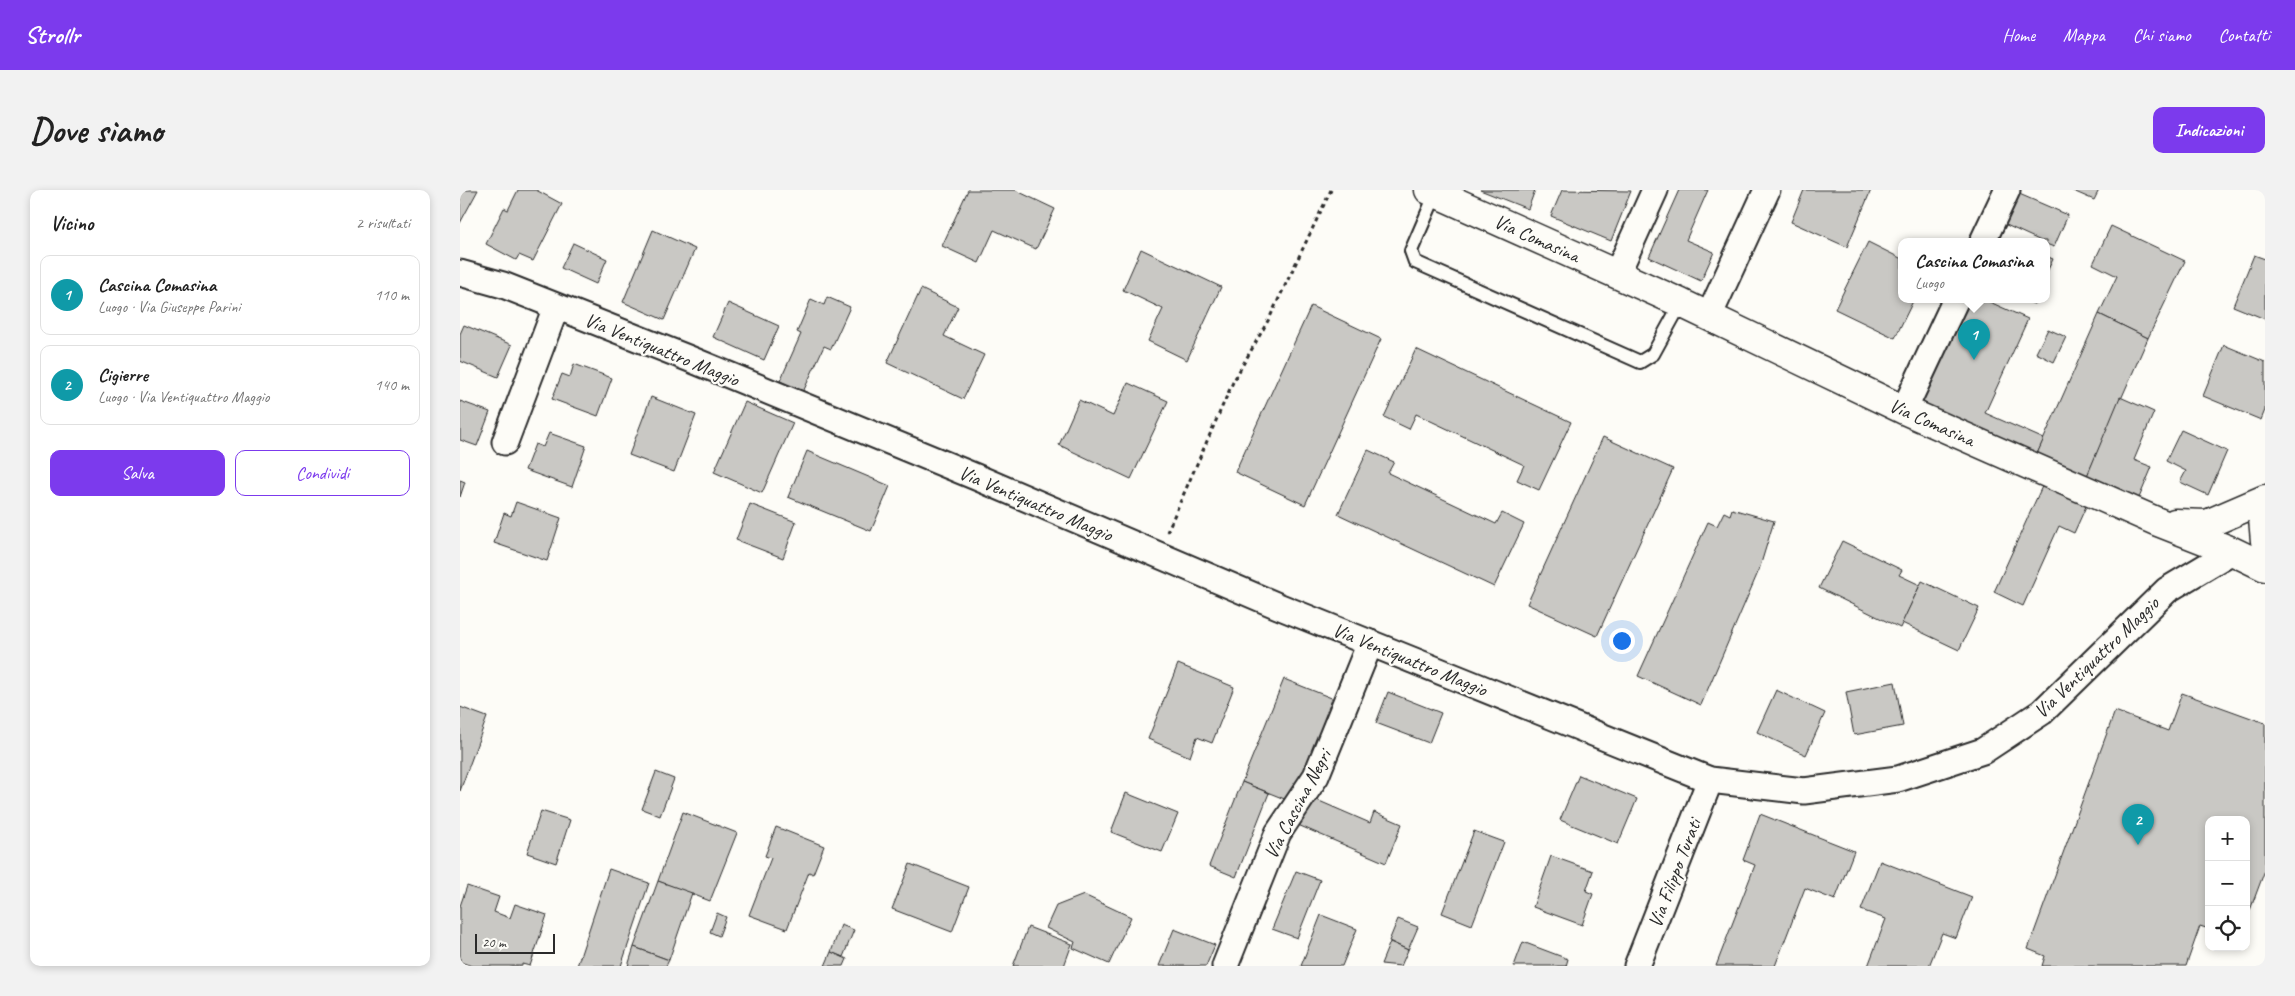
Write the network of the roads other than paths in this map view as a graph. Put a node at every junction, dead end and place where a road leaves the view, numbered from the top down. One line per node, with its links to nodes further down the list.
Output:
1 (1655, 190): 7 (street)
2 (1767, 190): 11 (street)
3 (2007, 190): 5 (street)
4 (1433, 192): 7 (street, Via Comasina); 8 (lane)
5 (1984, 238)
6 (460, 273): 10 (street, Via Ventiquattro Maggio)
7 (1617, 274): 8 (street, Via Comasina)
8 (1680, 303): 11 (street, Via Comasina)
9 (1954, 303): 12 (street)
10 (556, 306): 13 (street); 20 (street, Via Ventiquattro Maggio)
11 (1708, 316): 12 (street, Via Comasina)
12 (1904, 410): 16 (street, Via Comasina)
13 (505, 442)
14 (2265, 499): 16 (street)
15 (2265, 512): 17 (street)
16 (2158, 522): 18 (street, Via Comasina)
17 (2265, 541)
18 (2232, 551): 19 (street, Via Comasina); 21 (street, Via Ventiquattro Maggio)
19 (2265, 567)
20 (1370, 643): 21 (street, Via Ventiquattro Maggio); 22 (street, Via Cascina Negri)
21 (1710, 780): 23 (street, Via Filippo Turati)
22 (1225, 966)
23 (1637, 966)

